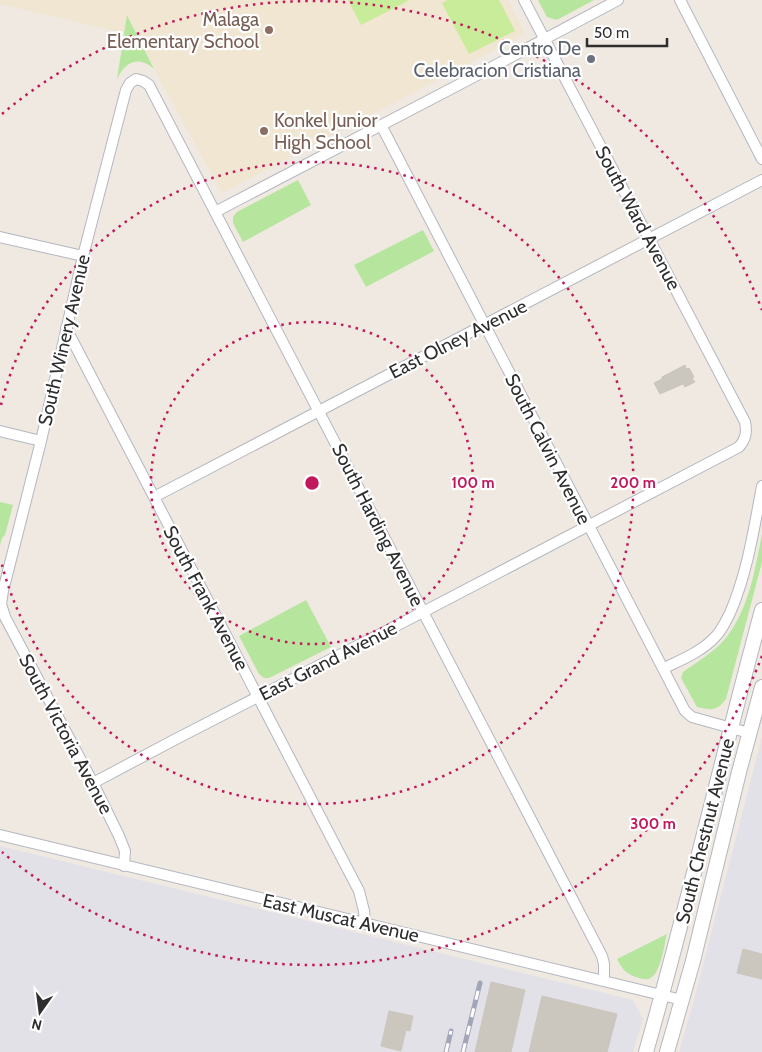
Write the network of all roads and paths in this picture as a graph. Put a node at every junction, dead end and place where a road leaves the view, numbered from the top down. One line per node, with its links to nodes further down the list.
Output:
1 (524, 0): 4 (street, South Ward Avenue)
2 (618, 0): 4 (street)
3 (680, 0): 7 (street)
4 (545, 39): 6 (street); 11 (street, South Ward Avenue)
5 (136, 79): 9 (street, South Harding Avenue); 12 (street, South Winery Avenue)
6 (381, 125): 9 (street); 13 (street, South Calvin Avenue)
7 (762, 159)
8 (762, 180): 11 (street, East Olney Avenue)
9 (215, 212): 15 (street, South Harding Avenue)
10 (0, 237): 12 (street)
11 (649, 238): 13 (street, East Olney Avenue); 17 (street, South Ward Avenue)
12 (83, 256): 14 (street, South Winery Avenue)
13 (484, 325): 15 (street, East Olney Avenue); 21 (street, South Calvin Avenue)
14 (66, 328): 18 (street, South Winery Avenue); 20 (street, South Frank Avenue)
15 (319, 411): 20 (street, East Olney Avenue); 24 (street, South Harding Avenue)
16 (0, 431): 18 (street)
17 (745, 437): 21 (street, East Grand Avenue)
18 (41, 440): 22 (street, South Winery Avenue)
19 (762, 486): 25 (street)
20 (154, 497): 27 (street, South Frank Avenue)
21 (588, 525): 24 (street, East Grand Avenue); 25 (street, South Calvin Avenue)
22 (1, 604): 30 (street, South Victoria Avenue)
23 (762, 610): 28 (main road, South Chestnut Avenue)
24 (423, 612): 27 (street, East Grand Avenue); 34 (street, South Harding Avenue)
25 (664, 668): 28 (street, South Calvin Avenue)
26 (762, 687): 29 (main road, South Chestnut Avenue)
27 (258, 697): 30 (street, East Grand Avenue); 33 (street, South Frank Avenue)
28 (731, 728): 29 (street, South Calvin Avenue); 35 (main road, South Chestnut Avenue)
29 (749, 733): 36 (main road, South Chestnut Avenue)
30 (93, 783): 32 (street, South Victoria Avenue)
31 (0, 836): 32 (street, East Muscat Avenue)
32 (124, 866): 33 (street, East Muscat Avenue)
33 (365, 924): 34 (street, East Muscat Avenue)
34 (604, 980): 35 (street, East Muscat Avenue)
35 (662, 995): 36 (street, East Muscat Avenue); 37 (main road, South Chestnut Avenue)
36 (682, 1000): 38 (main road, South Chestnut Avenue)
37 (646, 1052)
38 (667, 1052)

